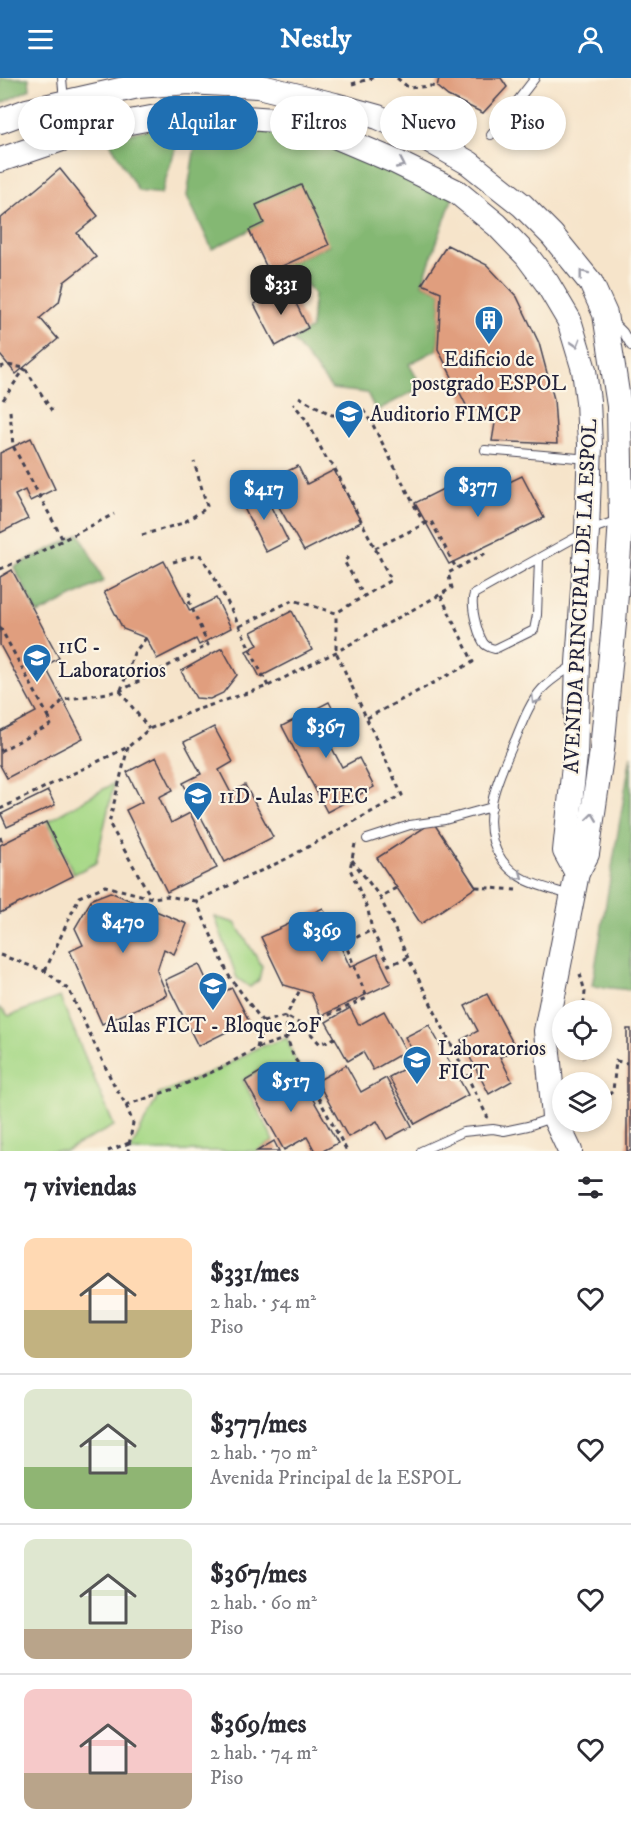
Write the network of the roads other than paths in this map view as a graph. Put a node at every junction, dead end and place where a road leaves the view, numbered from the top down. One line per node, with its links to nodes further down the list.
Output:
1 (535, 78): 5 (lane)
2 (63, 90): 3 (street, AVENIDA PRINCIPAL DE LA ESPOL); 8 (street, AVENIDA PRINCIPAL DE LA ESPOL)
3 (180, 96)
4 (200, 96): 10 (street, AVENIDA PRINCIPAL DE LA ESPOL)
5 (521, 96)
6 (258, 116): 11 (street, AVENIDA PRINCIPAL DE LA ESPOL, one-way to 11)
7 (147, 119): 9 (street, AVENIDA PRINCIPAL DE LA ESPOL)
8 (0, 121)
9 (0, 160)
10 (552, 235): 11 (street); 12 (street, AVENIDA PRINCIPAL DE LA ESPOL, one-way to 10)
11 (527, 256): 15 (street, AVENIDA PRINCIPAL DE LA ESPOL, one-way to 15)
12 (605, 314): 13 (lane); 16 (street, AVENIDA PRINCIPAL DE LA ESPOL)
13 (631, 346)
14 (485, 450): 15 (lane)
15 (589, 459): 17 (street, AVENIDA PRINCIPAL DE LA ESPOL)
16 (626, 516): 17 (lane); 22 (street, AVENIDA PRINCIPAL DE LA ESPOL, one-way to 16)
17 (587, 531): 18 (lane); 19 (street, AVENIDA PRINCIPAL DE LA ESPOL)
18 (539, 559): 18 (lane)
19 (578, 663): 20 (lane, one-way to 20); 22 (street, AVENIDA PRINCIPAL DE LA ESPOL)
20 (492, 807): 21 (lane); 22 (lane, one-way to 22)
21 (367, 839)
22 (574, 884): 23 (street, AVENIDA PRINCIPAL DE LA ESPOL)
23 (552, 1095)
24 (552, 1117): 26 (lane)
25 (561, 1132): 27 (street, AVENIDA PRINCIPAL DE LA ESPOL)
26 (421, 1151)
27 (570, 1151)

